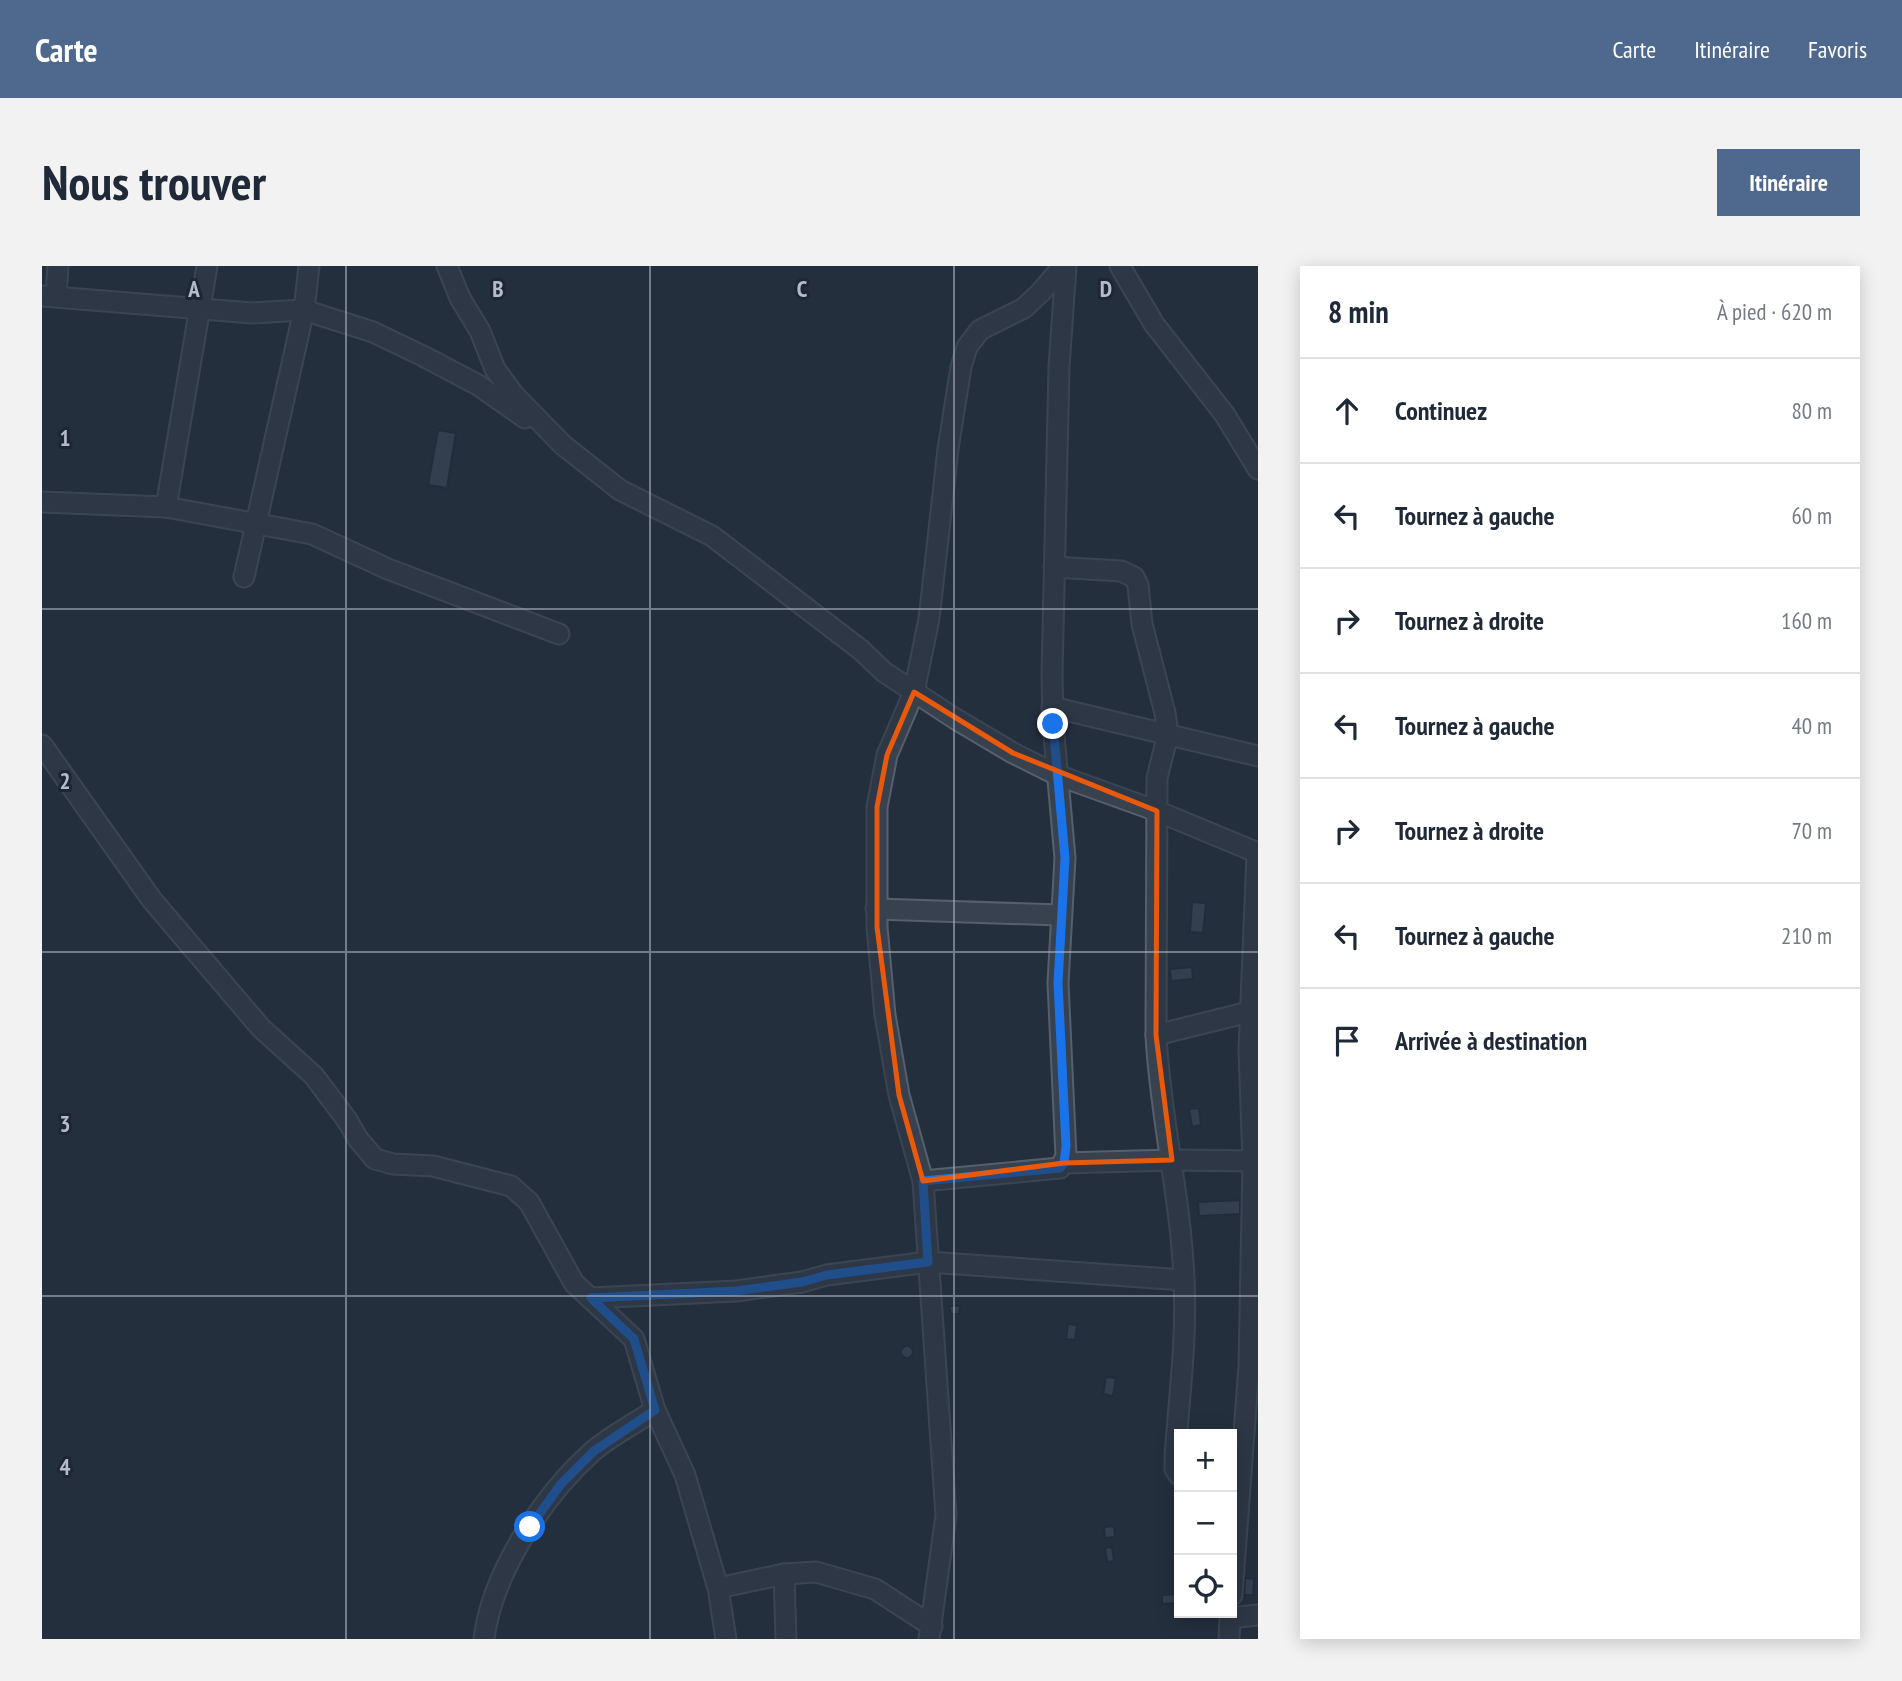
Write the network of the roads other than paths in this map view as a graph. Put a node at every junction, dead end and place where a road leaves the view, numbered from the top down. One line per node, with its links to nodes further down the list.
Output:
1 (58, 266): 7 (street)
2 (207, 266): 8 (street)
3 (309, 266): 9 (street)
4 (447, 266): 10 (street)
5 (1065, 266): 15 (street); 18 (street)
6 (1120, 266): 11 (street)
7 (49, 296): 8 (street)
8 (200, 309): 9 (street); 13 (street)
9 (304, 310): 10 (street); 14 (street)
10 (563, 445): 18 (street)
11 (1258, 469)
12 (42, 502): 13 (street)
13 (166, 507): 14 (street)
14 (256, 523): 16 (street); 17 (street)
15 (1054, 567): 19 (street); 20 (street)
16 (244, 577)
17 (559, 634)
18 (914, 692): 23 (street); 26 (street)
19 (1052, 707): 20 (street); 23 (street)
20 (1167, 734): 22 (street); 24 (street)
21 (42, 745): 37 (street)
22 (1258, 756)
23 (1057, 775): 24 (street); 27 (street)
24 (1157, 811): 25 (street); 29 (street)
25 (1257, 853): 28 (street)
26 (876, 909): 27 (street); 34 (street)
27 (1060, 915): 33 (street)
28 (1249, 1012): 29 (street); 30 (street)
29 (1156, 1035): 31 (street)
30 (1253, 1050): 32 (street)
31 (1172, 1160): 32 (street); 33 (street); 36 (street)
32 (1252, 1161): 40 (street)
33 (1064, 1163): 34 (street)
34 (923, 1181): 35 (street)
35 (928, 1262): 36 (street); 37 (street); 47 (street)
36 (1184, 1280): 39 (street)
37 (591, 1298): 38 (street)
38 (655, 1410): 43 (street); 48 (street)
39 (1177, 1429)
40 (1243, 1489): 41 (street)
41 (1236, 1555)
42 (784, 1574): 43 (street); 47 (street); 50 (street)
43 (718, 1588): 49 (street)
44 (1258, 1615): 45 (street)
45 (1237, 1616)
46 (1230, 1618): 51 (street)
47 (930, 1632)
48 (484, 1639)
49 (726, 1639)
50 (786, 1639)
51 (1229, 1639)

